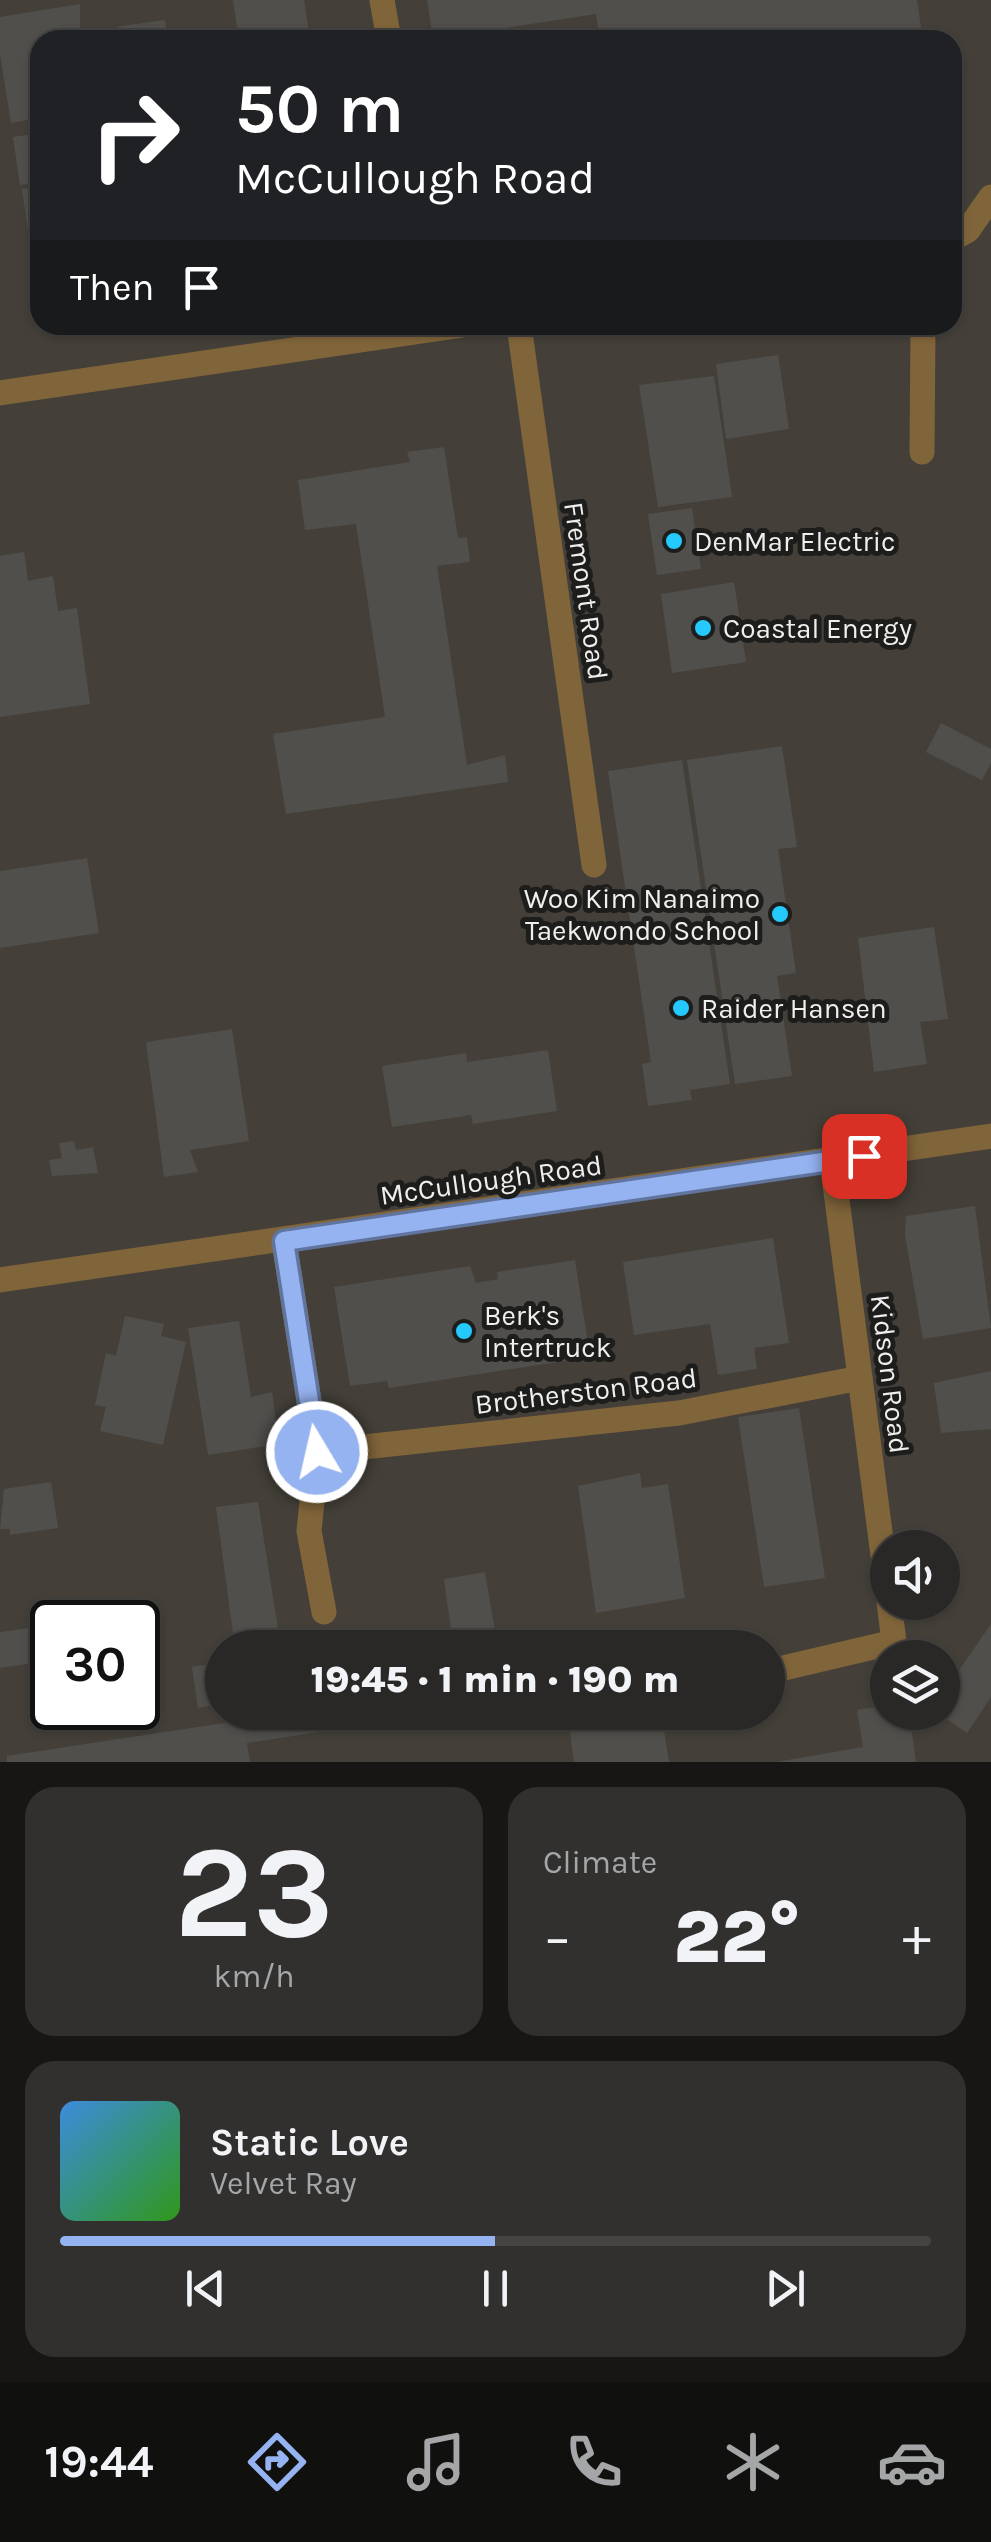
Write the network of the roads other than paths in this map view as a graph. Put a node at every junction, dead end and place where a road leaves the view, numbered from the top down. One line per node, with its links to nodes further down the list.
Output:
1 (382, 0): 2 (street)
2 (387, 30)
3 (991, 196): 4 (street)
4 (962, 234)
5 (386, 335): 8 (street)
6 (520, 335): 10 (street, Fremont Road)
7 (923, 335): 9 (street)
8 (0, 393)
9 (922, 452)
10 (594, 865)
11 (991, 1136): 12 (street, McCullough Road)
12 (832, 1160): 13 (street, McCullough Road); 15 (street, Kidson Road)
13 (284, 1241): 14 (street, McCullough Road); 16 (street)
14 (0, 1280)
15 (860, 1378): 16 (street, Brotherston Road); 17 (street, Kidson Road)
16 (317, 1452): 18 (street)
17 (880, 1530)
18 (324, 1612)
19 (891, 1620): 20 (street)
20 (785, 1667)

